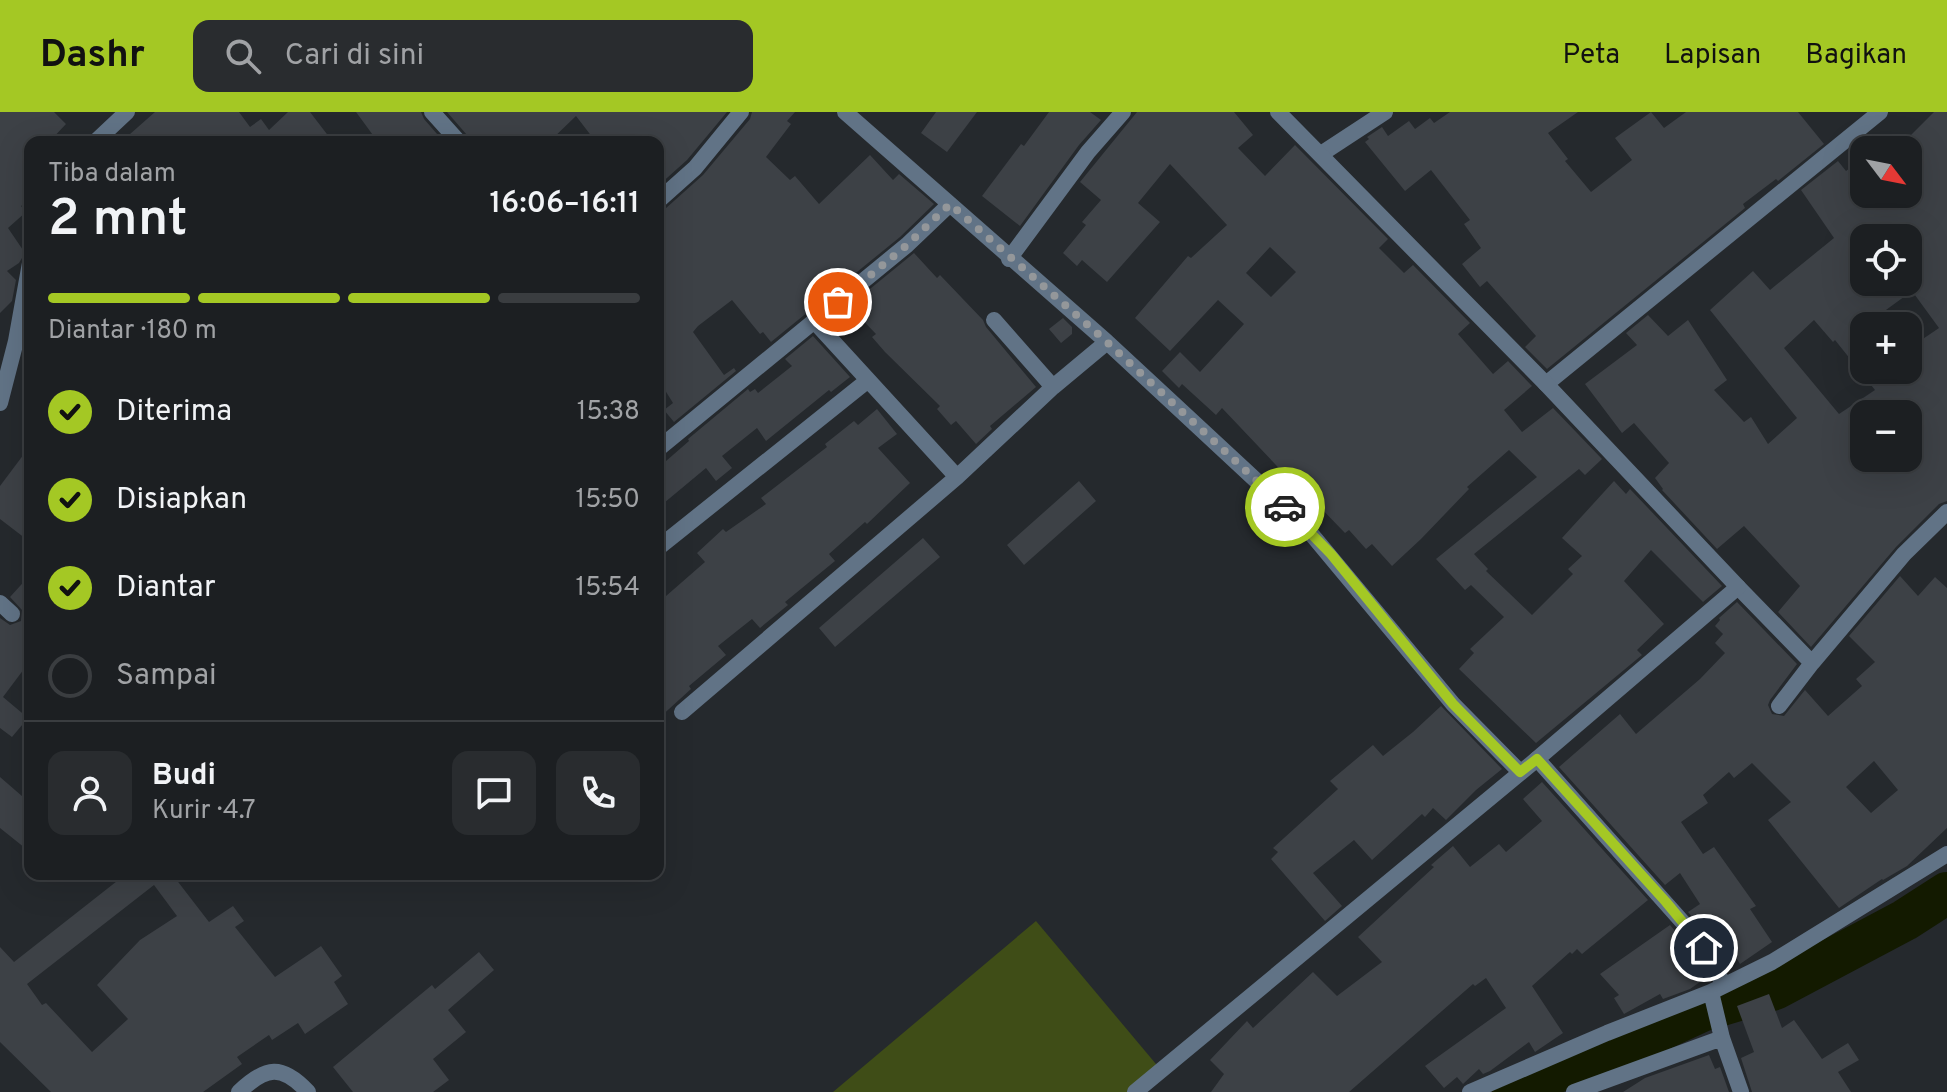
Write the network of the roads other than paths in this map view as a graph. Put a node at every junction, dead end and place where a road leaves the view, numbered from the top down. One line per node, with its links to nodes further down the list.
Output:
1 (127, 112): 9 (street)
2 (432, 112): 10 (street)
3 (741, 112): 12 (street)
4 (845, 112): 13 (street)
5 (1123, 112): 14 (street)
6 (1278, 112): 11 (street)
7 (1385, 112): 11 (street)
8 (1880, 112): 20 (street)
9 (101, 136)
10 (454, 136)
11 (1321, 154): 20 (street)
12 (664, 196)
13 (950, 204): 14 (street); 17 (street)
14 (1009, 259): 18 (street)
15 (24, 296): 22 (street)
16 (994, 320): 21 (street)
17 (815, 322): 19 (street); 23 (street)
18 (1107, 342): 21 (street); 32 (street)
19 (867, 381): 24 (street); 26 (street)
20 (1546, 384): 27 (street)
21 (1053, 387): 24 (street)
22 (0, 403)
23 (664, 444)
24 (957, 477): 30 (street)
25 (1947, 512): 28 (street)
26 (664, 543)
27 (1738, 587): 28 (street); 31 (street)
28 (1812, 663): 29 (street)
29 (1779, 706)
30 (682, 712)
31 (1537, 759): 32 (street); 34 (street)
32 (1520, 772): 38 (street)
33 (1947, 854): 34 (street)
34 (1716, 993): 35 (street); 39 (street)
35 (1720, 1034): 40 (street); 41 (street)
36 (239, 1092): 37 (street)
37 (308, 1092)
38 (1135, 1092)
39 (1470, 1092)
40 (1574, 1092)
41 (1741, 1092)

